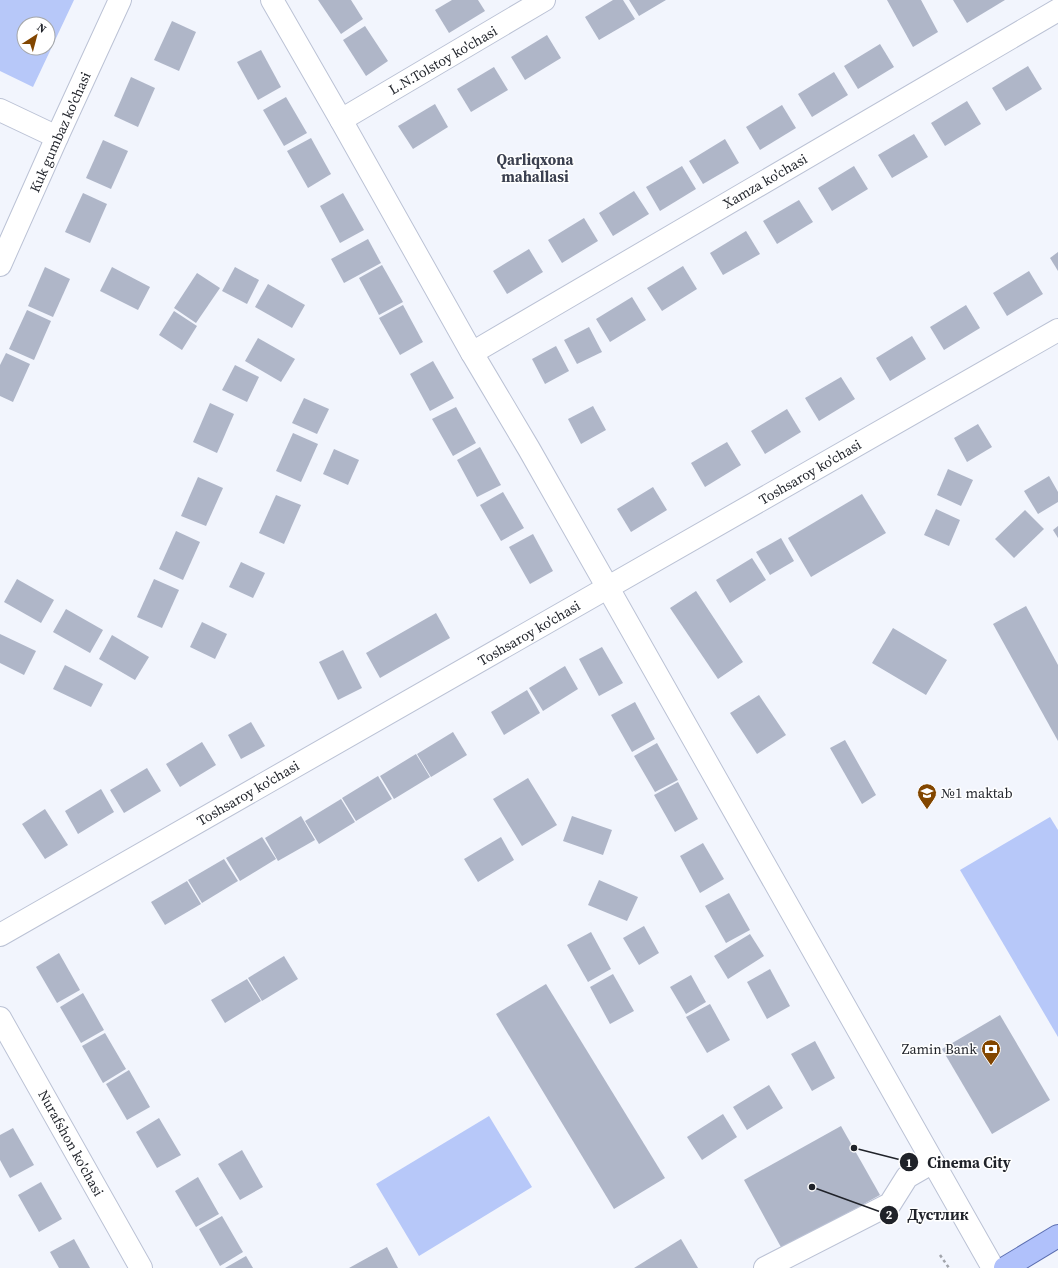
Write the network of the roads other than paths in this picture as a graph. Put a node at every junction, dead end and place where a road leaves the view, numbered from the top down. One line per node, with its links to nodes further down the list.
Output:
1 (120, 0): 7 (street, Kuk gumbaz ko'chasi)
2 (272, 0): 6 (street)
3 (544, 0): 6 (street, L.N.Tolstoy ko'chasi)
4 (1058, 10): 10 (street, Xamza ko'chasi)
5 (0, 110): 7 (street)
6 (341, 120): 10 (street)
7 (57, 138): 8 (street, Kuk gumbaz ko'chasi)
8 (0, 265)
9 (1058, 330): 11 (street, Toshsaroy ko'chasi)
10 (472, 352): 11 (street)
11 (608, 588): 12 (street, Toshsaroy ko'chasi); 14 (street)
12 (0, 935)
13 (0, 1018): 16 (street, Nurafshon ko'chasi)
14 (933, 1162): 17 (street); 18 (street)
15 (1058, 1236): 19 (main road)
16 (141, 1268)
17 (765, 1268)
18 (993, 1268)
19 (1005, 1268)

